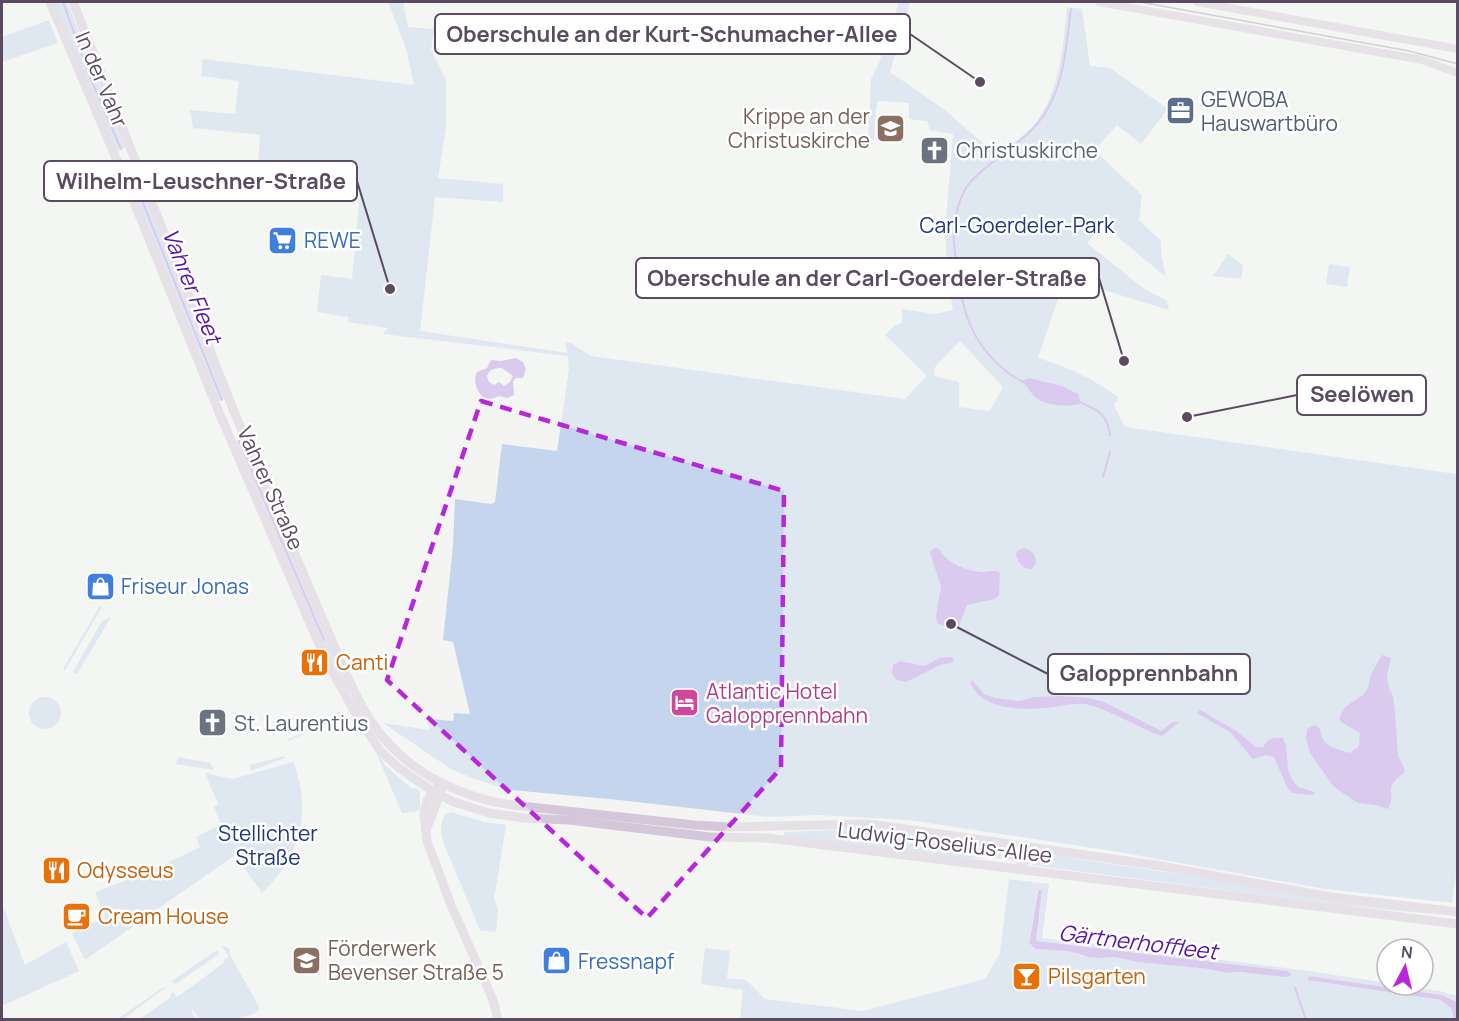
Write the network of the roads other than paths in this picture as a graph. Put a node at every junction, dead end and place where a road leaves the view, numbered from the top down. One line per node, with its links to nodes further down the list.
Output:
1 (50, 2): 8 (main road, In der Vahr)
2 (73, 2): 7 (main road, In der Vahr)
3 (1099, 2): 6 (street)
4 (1197, 2): 5 (street)
5 (1458, 49)
6 (1458, 72)
7 (138, 168): 9 (main road, Vahrer Straße)
8 (121, 170): 10 (main road, Vahrer Straße)
9 (442, 783): 10 (main road); 11 (main road, Ludwig-Roselius-Allee)
10 (436, 794): 12 (main road, Ludwig-Roselius-Allee); 17 (main road)
11 (776, 826): 12 (main road); 13 (main road, Ludwig-Roselius-Allee)
12 (768, 838): 14 (main road, Ludwig-Roselius-Allee)
13 (1025, 846): 14 (main road); 15 (main road, Ludwig-Roselius-Allee)
14 (1017, 869): 16 (main road, Ludwig-Roselius-Allee)
15 (1458, 912)
16 (1458, 924)
17 (498, 1020)

